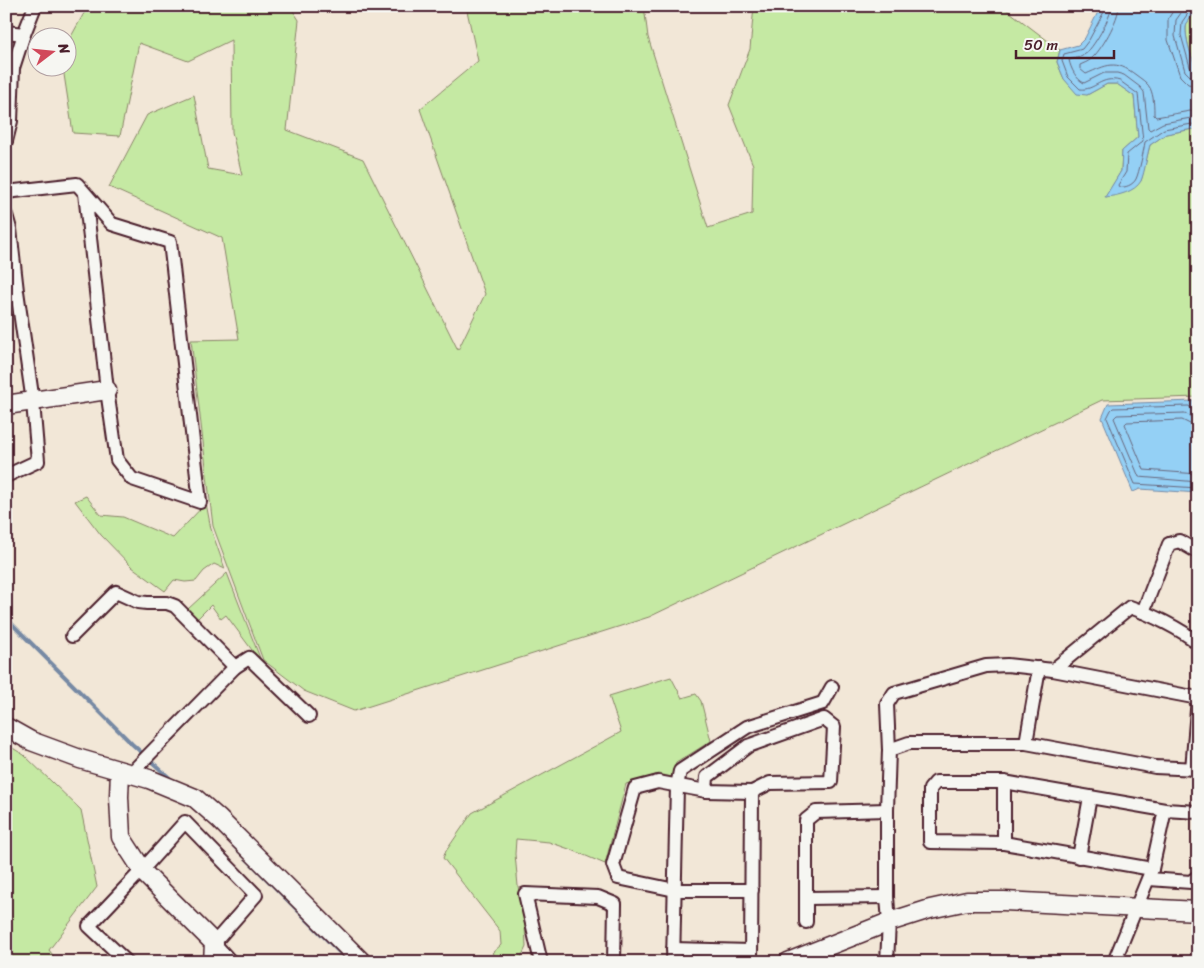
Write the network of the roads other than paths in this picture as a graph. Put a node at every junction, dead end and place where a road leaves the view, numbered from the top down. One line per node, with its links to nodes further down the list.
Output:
1 (35, 6): 3 (street)
2 (6, 32): 3 (street)
3 (24, 34): 4 (street)
4 (6, 140)
5 (6, 192): 6 (street)
6 (85, 193): 8 (street); 8 (street)
7 (6, 216): 9 (street)
8 (107, 390): 9 (street)
9 (33, 402): 10 (street); 11 (street)
10 (6, 405)
11 (6, 476)
12 (1198, 552): 13 (street)
13 (1143, 612): 15 (street); 18 (street)
14 (72, 636): 16 (street)
15 (1198, 643)
16 (235, 667): 21 (street); 26 (street)
17 (1039, 668): 18 (street); 23 (street); 24 (street)
18 (1054, 670): 20 (street)
19 (832, 687): 28 (street)
20 (1198, 698): 25 (street)
21 (309, 716)
22 (6, 727): 26 (street)
23 (1026, 744): 24 (street); 25 (street)
24 (889, 750): 32 (street)
25 (1195, 769)
26 (125, 772): 37 (street); 54 (street)
27 (1004, 782): 31 (street); 35 (street); 35 (street)
28 (677, 786): 29 (street); 40 (street); 40 (street)
29 (706, 791): 30 (street); 30 (street)
30 (752, 792): 41 (street)
31 (1090, 797): 33 (street); 36 (street)
32 (886, 810): 42 (street); 43 (street)
33 (1165, 810): 34 (street); 38 (street)
34 (1198, 812)
35 (1004, 843): 36 (street)
36 (1079, 857): 38 (street)
37 (142, 870): 48 (street); 48 (street); 51 (street)
38 (1150, 874): 39 (street); 44 (street)
39 (1198, 876)
40 (675, 890): 41 (street); 49 (street)
41 (752, 890): 50 (street)
42 (887, 897): 43 (street); 47 (street)
43 (806, 898): 46 (street)
44 (1137, 908): 45 (street); 47 (street); 59 (street)
45 (1198, 911)
46 (806, 922)
47 (889, 922): 57 (street); 58 (street)
48 (214, 943): 52 (street); 53 (street)
49 (673, 955): 50 (street)
50 (751, 957)
51 (127, 962)
52 (213, 962)
53 (231, 962)
54 (362, 962)
55 (541, 962): 56 (street)
56 (614, 962)
57 (788, 962)
58 (887, 962)
59 (1114, 962)

